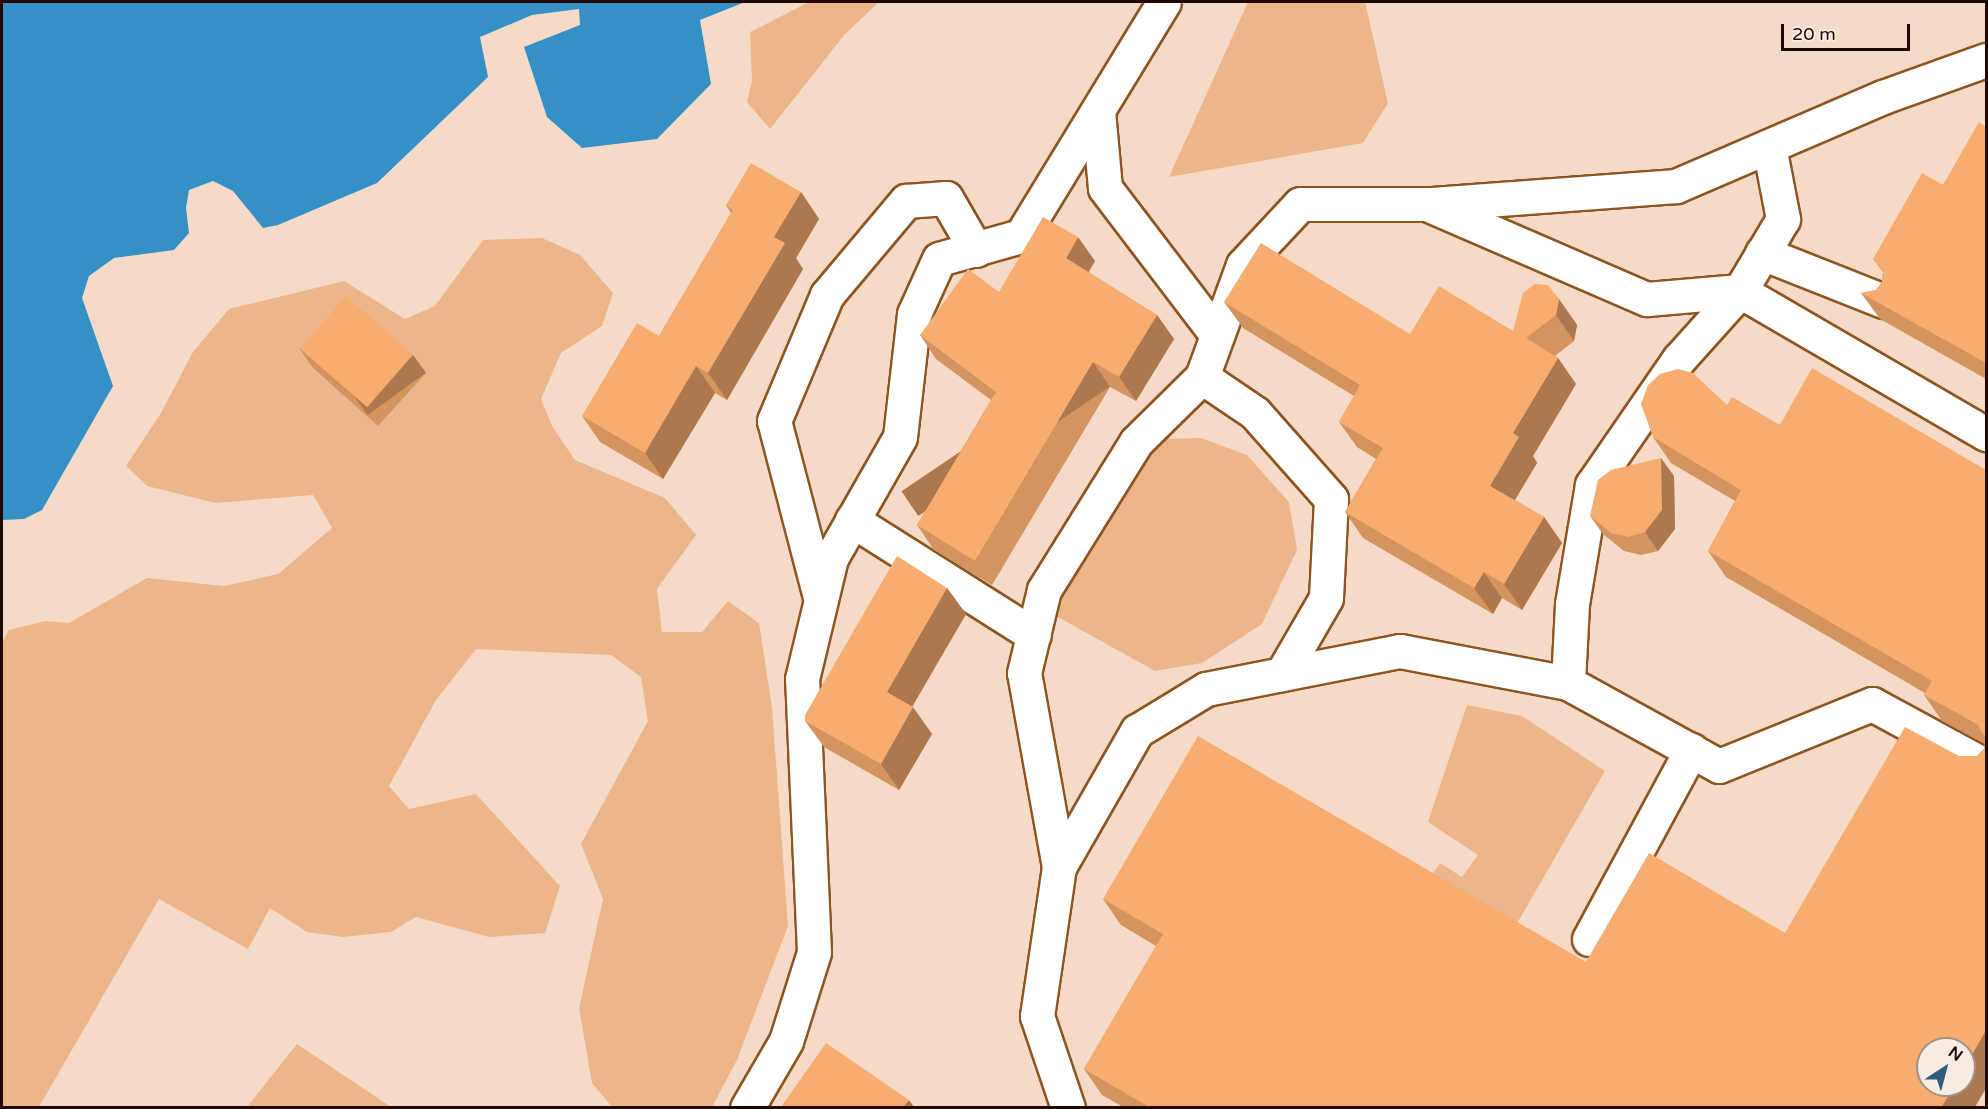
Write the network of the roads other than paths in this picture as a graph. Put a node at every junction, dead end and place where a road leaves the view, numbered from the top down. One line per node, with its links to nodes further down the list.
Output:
1 (1164, 2): 3 (street)
2 (1986, 60): 4 (street)
3 (1098, 111): 6 (street); 10 (street)
4 (1769, 146): 5 (street); 7 (street)
5 (1428, 204): 8 (street); 10 (street)
6 (976, 250): 13 (street); 14 (street)
7 (1762, 253): 8 (street); 9 (street)
8 (1740, 291): 12 (street); 17 (street)
9 (1883, 301)
10 (1217, 334): 11 (street)
11 (1202, 376): 15 (street); 16 (street)
12 (1986, 434)
13 (852, 520): 14 (street); 15 (street)
14 (821, 601): 22 (street)
15 (1034, 635): 20 (street)
16 (1282, 674): 17 (street); 20 (street)
17 (1568, 682): 18 (street)
18 (1691, 750): 19 (street); 21 (street)
19 (1986, 766)
20 (1059, 867): 23 (street)
21 (1589, 939)
22 (747, 1107)
23 (1068, 1107)

